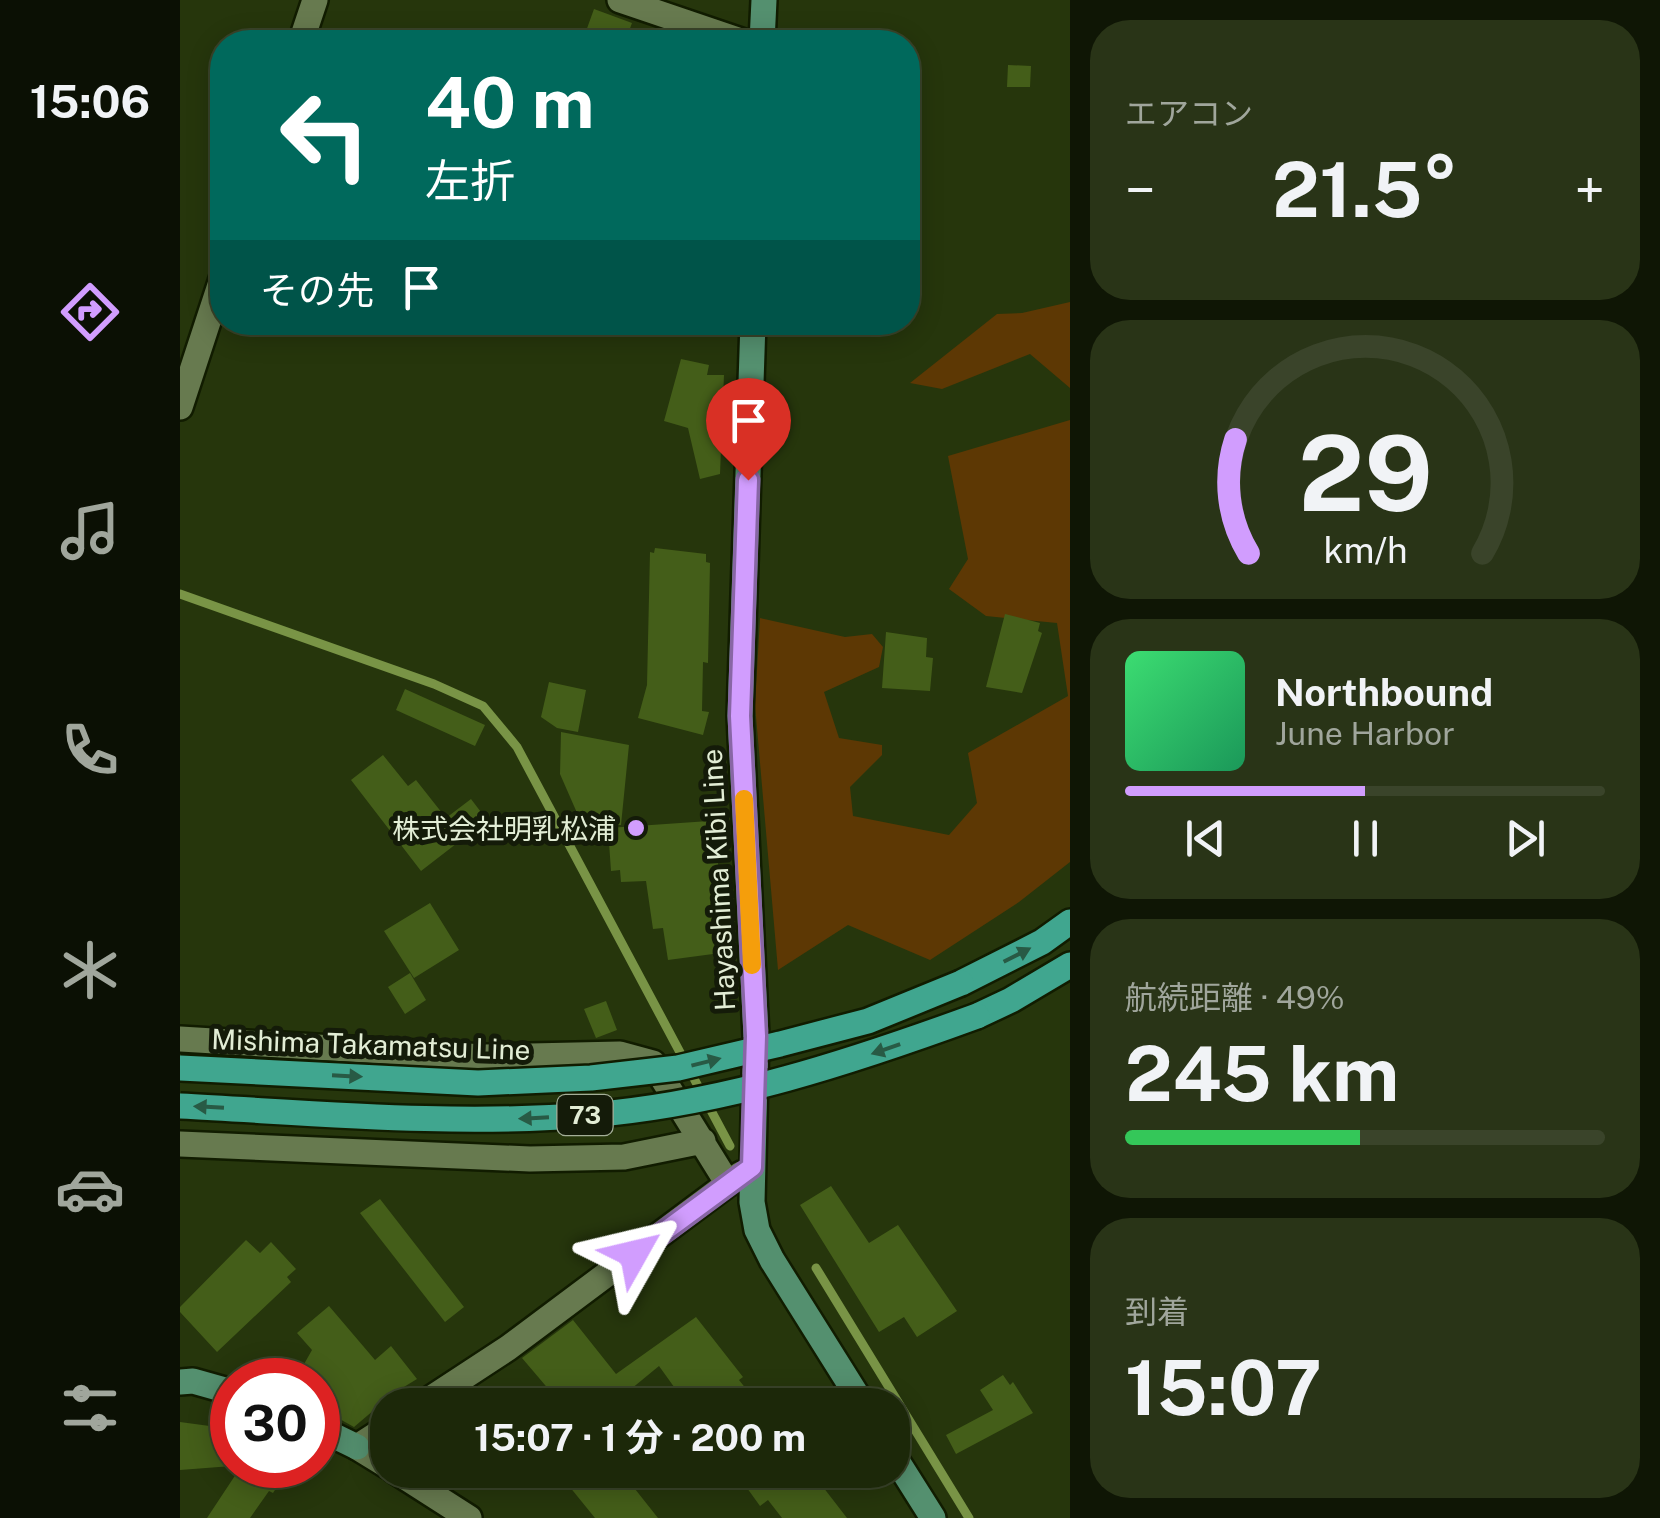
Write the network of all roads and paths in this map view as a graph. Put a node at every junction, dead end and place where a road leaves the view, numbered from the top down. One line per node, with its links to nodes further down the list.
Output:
1 (314, 0): 4 (street)
2 (620, 0): 5 (street)
3 (764, 0): 6 (main road)
4 (304, 30)
5 (709, 30)
6 (763, 30)
7 (210, 316): 9 (street)
8 (753, 335): 17 (main road, Hayashima Kibi Line)
9 (180, 408)
10 (1070, 922): 13 (main road, Mishima Takamatsu Line / 73, one-way to 10, bridge)
11 (1070, 965): 14 (main road, 73, one-way to 14, bridge)
12 (180, 1038): 15 (street)
13 (180, 1068)
14 (180, 1106)
15 (703, 1141): 16 (street); 18 (street)
16 (180, 1144)
17 (752, 1167): 18 (street); 22 (main road, Hayashima Kibi Line)
18 (728, 1184): 21 (street)
19 (180, 1382): 20 (main road)
20 (210, 1385)
21 (447, 1388)
22 (852, 1388)
23 (340, 1439): 25 (main road)
24 (370, 1439): 25 (street)
25 (357, 1447): 26 (street)
26 (370, 1455)
27 (910, 1480): 30 (main road)
28 (422, 1488): 29 (street)
29 (469, 1518)
30 (934, 1518)

